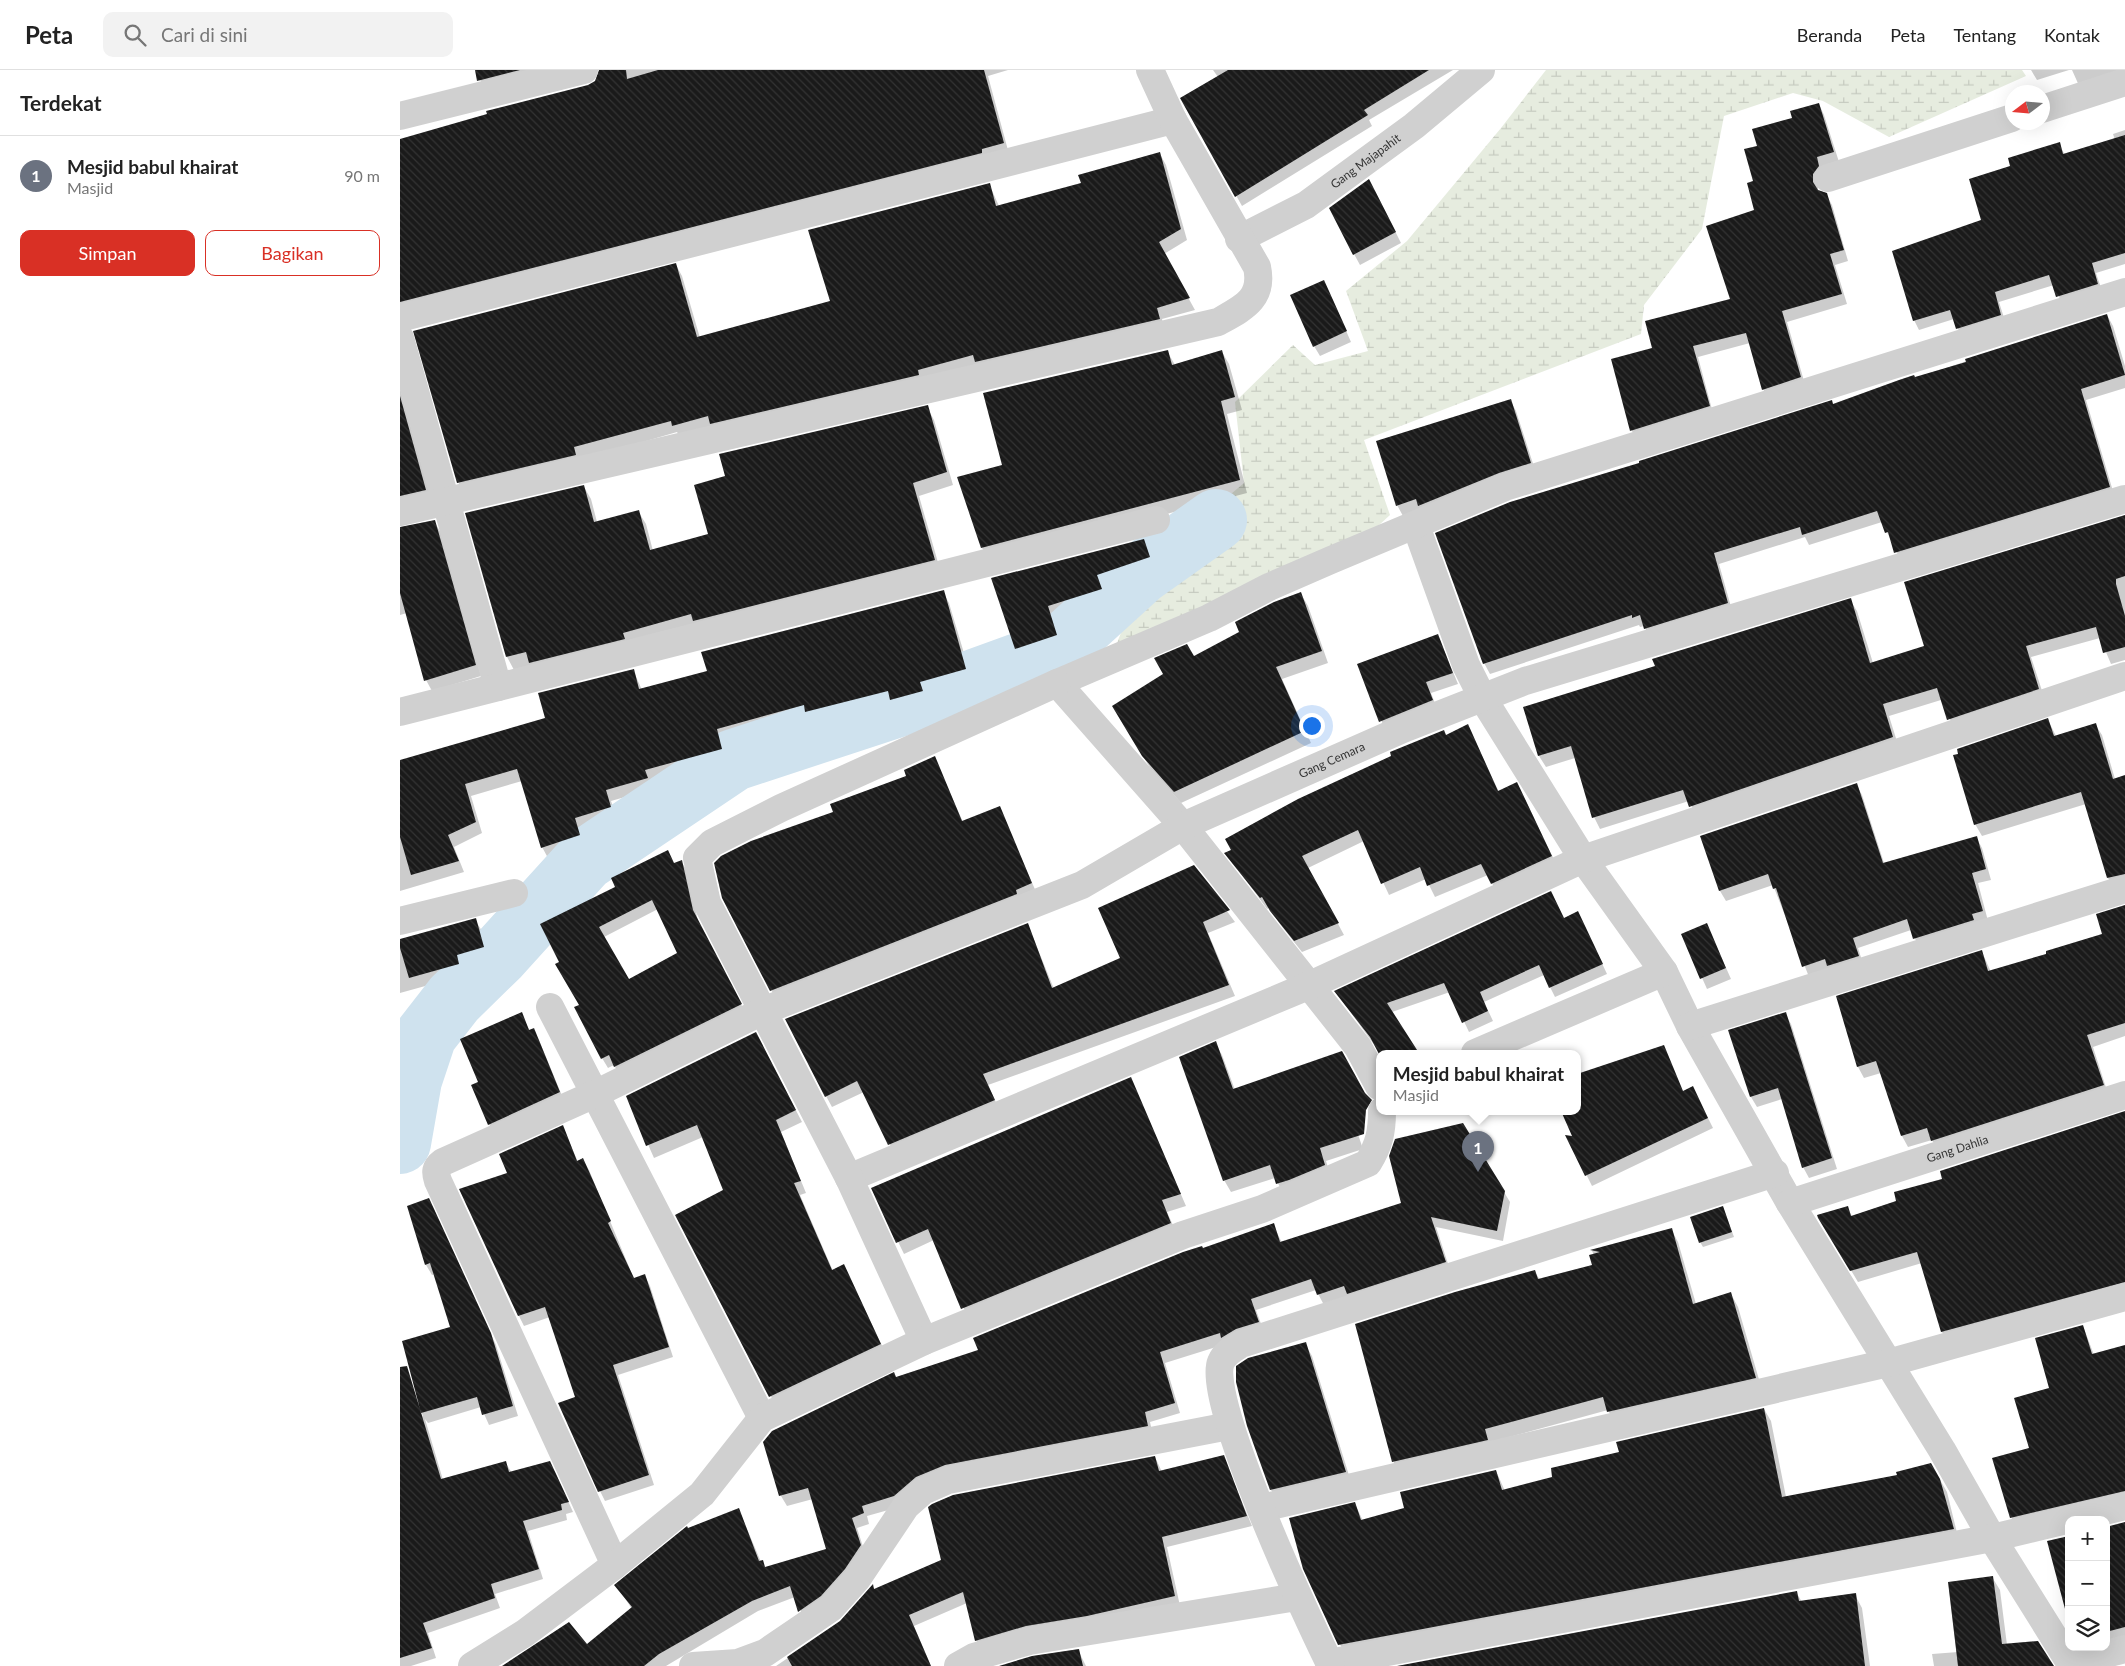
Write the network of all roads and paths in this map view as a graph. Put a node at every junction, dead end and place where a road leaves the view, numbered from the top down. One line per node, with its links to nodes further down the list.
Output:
1 (584, 70): 6 (street)
2 (1150, 70): 7 (street)
3 (1481, 70): 10 (street, Gang Majapahit)
4 (2125, 82): 5 (street)
5 (2050, 106)
6 (400, 116)
7 (1173, 120): 10 (street); 12 (street)
8 (2005, 120): 9 (street)
9 (1828, 178)
10 (1239, 239): 15 (street)
11 (2125, 292): 18 (street)
12 (400, 318)
13 (400, 338): 15 (street)
14 (2125, 500): 22 (street, Gang Cemara)
15 (447, 501): 16 (street); 21 (street)
16 (400, 512)
17 (1156, 520): 21 (street)
18 (1416, 526): 20 (street); 22 (street)
19 (2125, 676): 25 (street)
20 (1057, 683): 24 (street); 32 (street)
21 (498, 687): 23 (street)
22 (1482, 697): 24 (street, Gang Cemara); 25 (street)
23 (400, 712)
24 (1183, 826): 30 (street); 32 (street, Gang Cemara)
25 (1582, 858): 29 (street); 30 (street)
26 (2125, 889): 33 (street)
27 (514, 892): 28 (street)
28 (400, 921)
29 (1664, 972): 33 (street); 34 (street)
30 (1308, 986): 35 (street); 40 (street)
31 (550, 1007): 36 (street)
32 (763, 1010): 36 (street, Gang Cemara); 40 (street)
33 (1690, 1026): 39 (street)
34 (1483, 1050)
35 (1376, 1080)
36 (595, 1094): 45 (street); 50 (street, Gang Cemara)
37 (2125, 1095): 41 (street, Gang Dahlia)
38 (1382, 1115): 43 (street)
39 (1775, 1173): 41 (street); 46 (street)
40 (849, 1178): 43 (street)
41 (1790, 1203): 44 (street)
42 (2125, 1297): 44 (street)
43 (924, 1341): 45 (street)
44 (1888, 1363): 48 (street); 49 (street)
45 (762, 1418): 50 (street)
46 (1229, 1426): 48 (street); 56 (street)
47 (2125, 1506): 49 (street)
48 (1262, 1508): 51 (street)
49 (1992, 1538): 53 (street); 54 (street)
50 (615, 1565): 55 (street)
51 (1297, 1597): 53 (street); 57 (street)
52 (2125, 1649): 54 (street)
53 (1330, 1664)
54 (2071, 1665)
55 (472, 1666)
56 (693, 1666)
57 (958, 1666)

